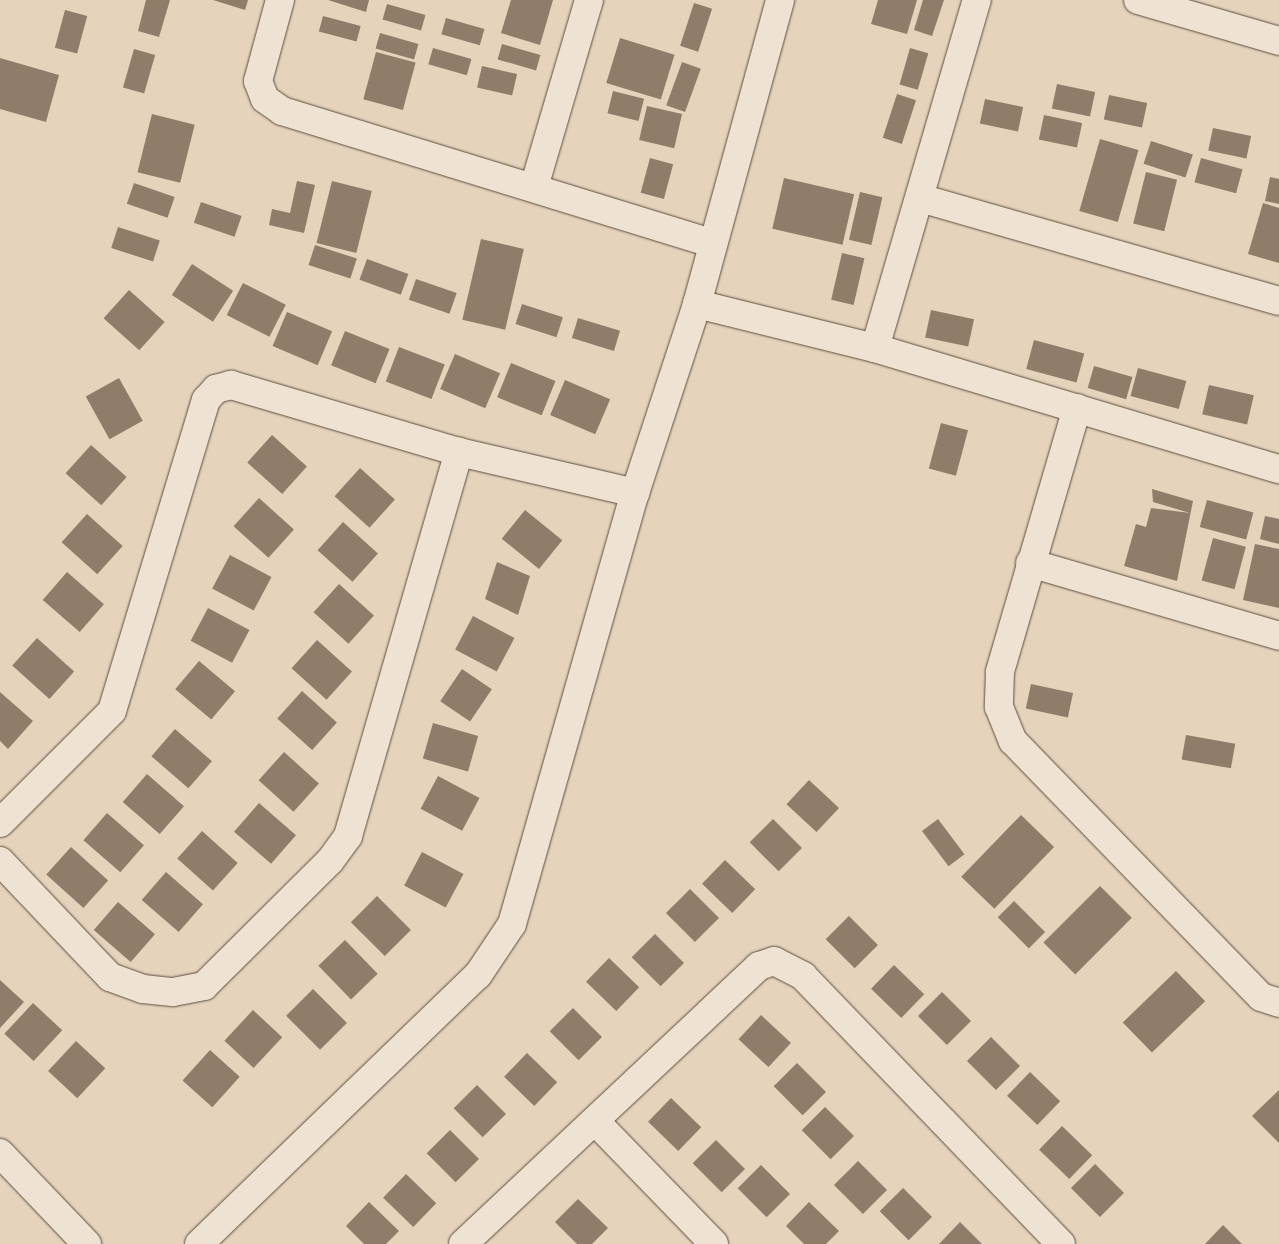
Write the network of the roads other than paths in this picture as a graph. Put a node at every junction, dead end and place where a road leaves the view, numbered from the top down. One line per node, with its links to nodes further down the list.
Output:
1 (280, 0): 7 (street)
2 (590, 0): 7 (street)
3 (780, 0): 9 (street)
4 (978, 0): 8 (street)
5 (1138, 0): 6 (street)
6 (1279, 41)
7 (534, 188): 9 (street)
8 (920, 198): 10 (street); 12 (street)
9 (711, 243): 11 (street)
10 (1279, 301)
11 (697, 304): 12 (street); 16 (street)
12 (875, 348): 13 (street)
13 (1077, 408): 15 (street); 17 (street)
14 (459, 452): 16 (street); 19 (street); 20 (street)
15 (1279, 468)
16 (635, 493): 25 (street)
17 (1030, 563): 18 (street); 21 (street)
18 (1279, 636)
19 (0, 823)
20 (0, 861)
21 (1279, 1003)
22 (595, 1121): 26 (street); 27 (street); 28 (street)
23 (0, 1153): 24 (street)
24 (87, 1244)
25 (200, 1244)
26 (463, 1244)
27 (714, 1244)
28 (1061, 1244)

